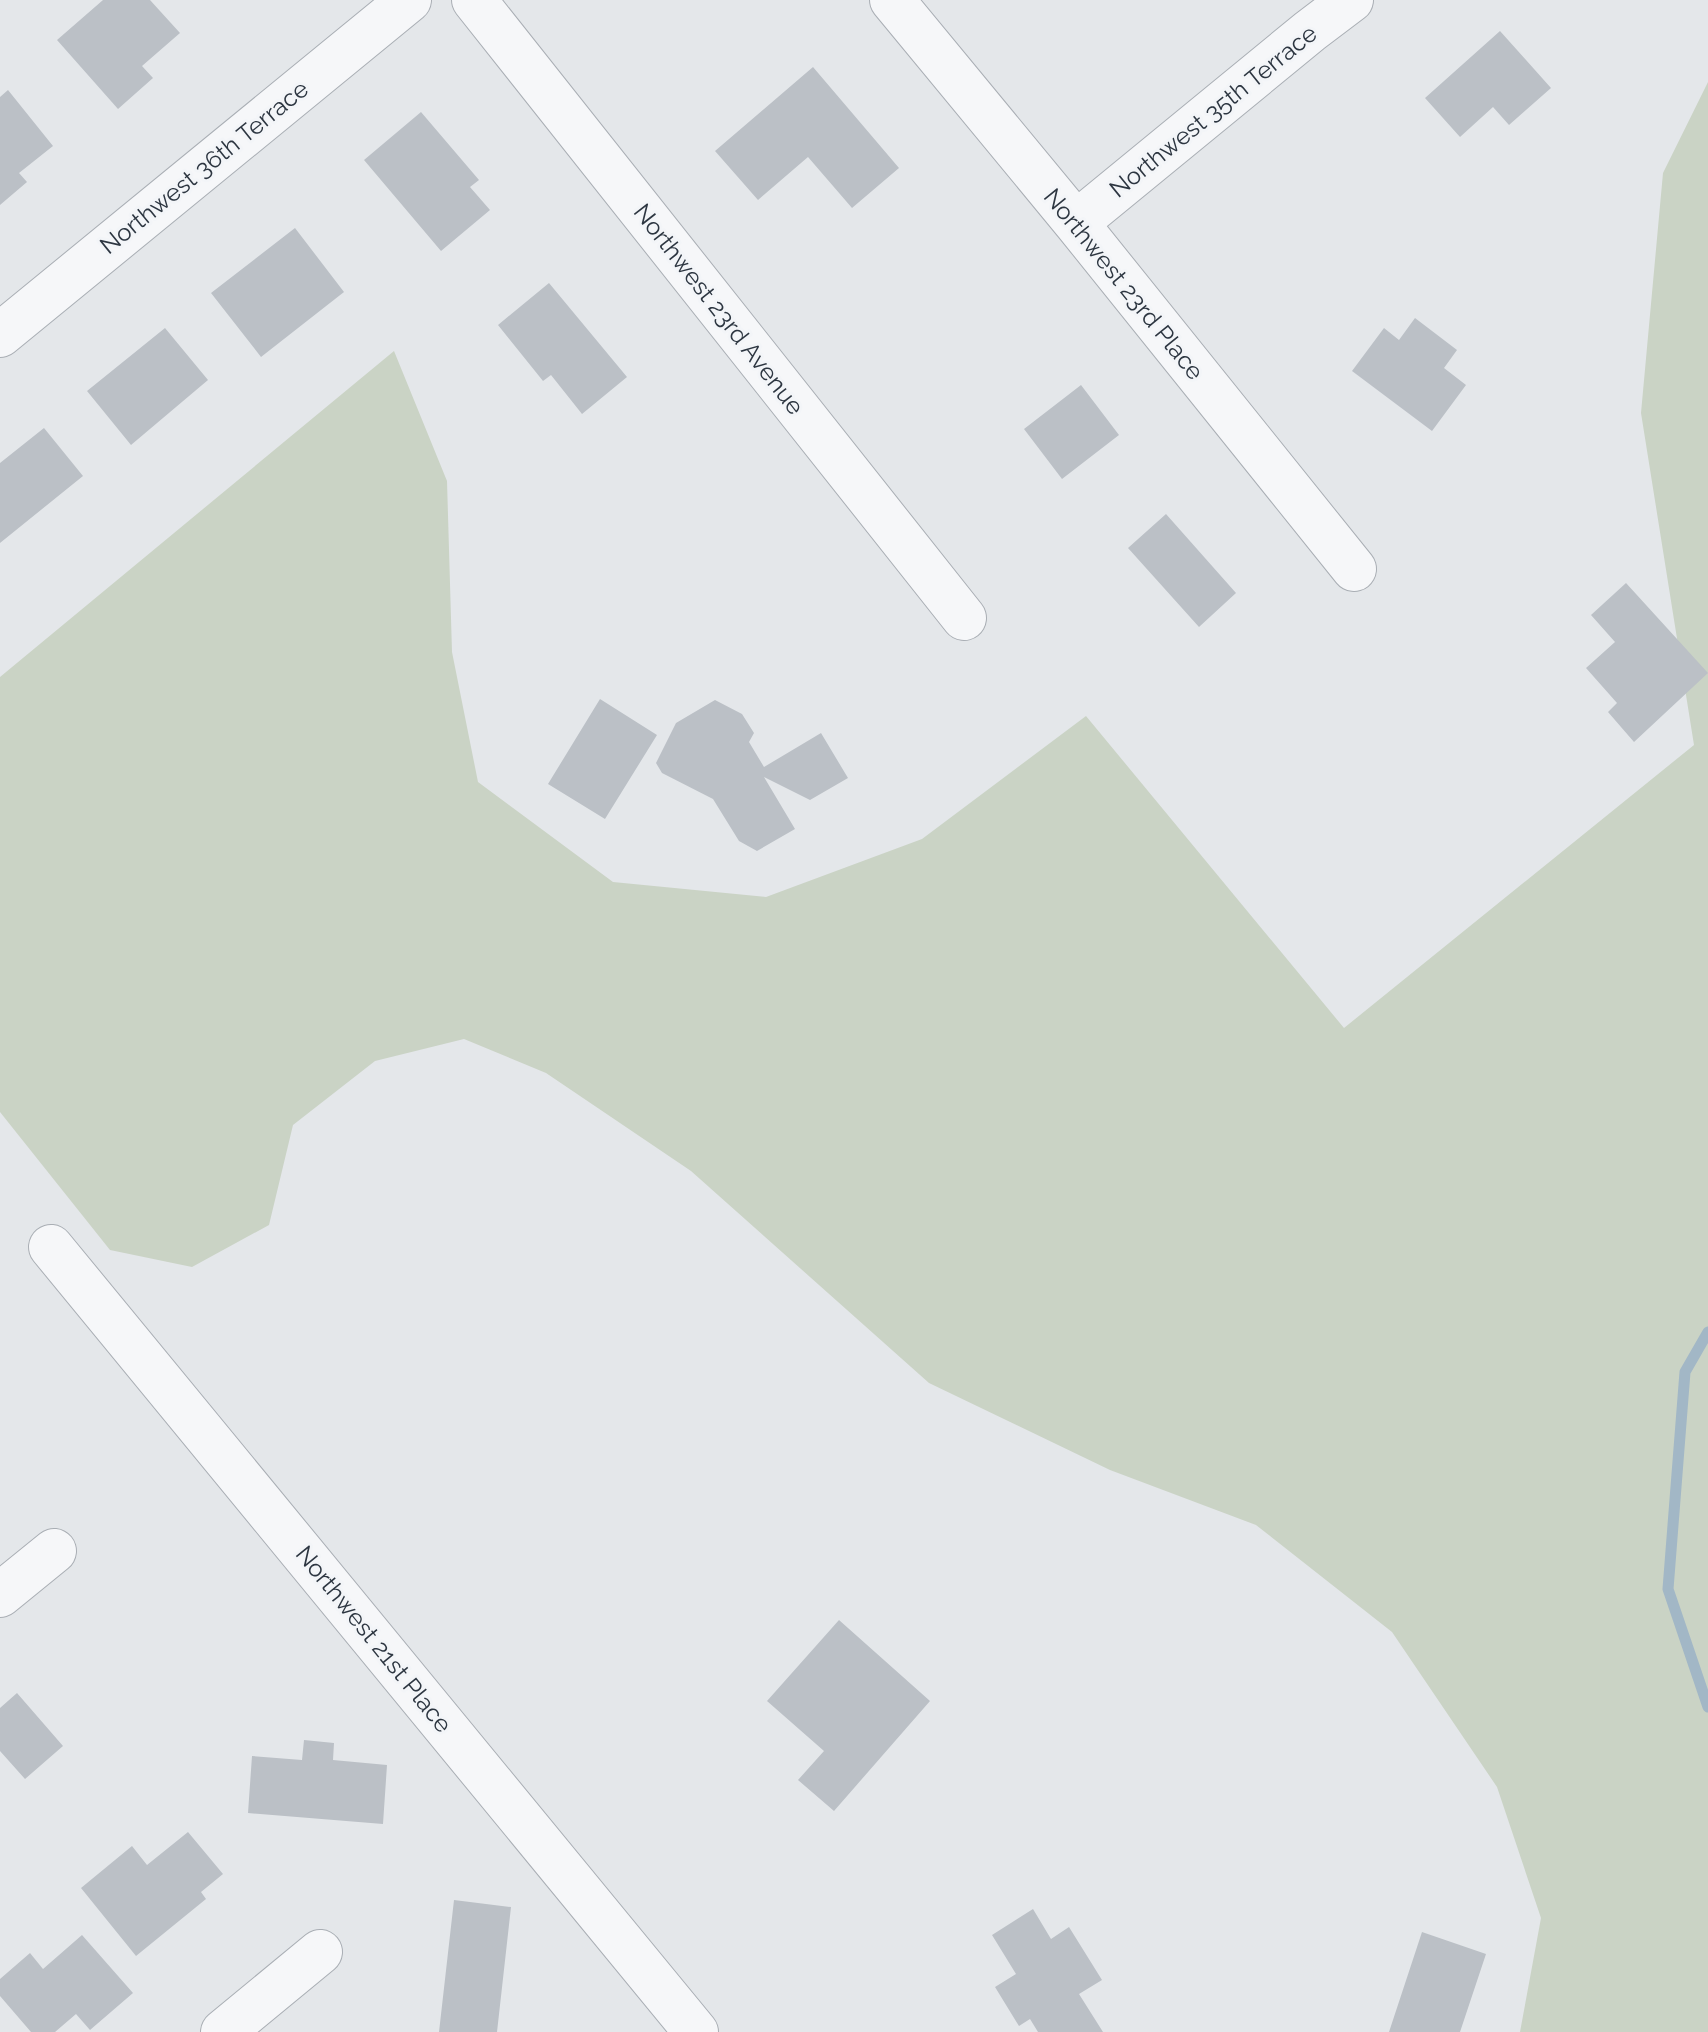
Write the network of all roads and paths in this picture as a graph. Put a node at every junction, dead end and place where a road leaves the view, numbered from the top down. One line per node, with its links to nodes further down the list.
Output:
1 (409, 0): 6 (street, Northwest 36th Terrace)
2 (474, 0): 8 (street, Northwest 23rd Avenue)
3 (892, 0): 5 (street, Northwest 23rd Place)
4 (1351, 0): 5 (street, Northwest 35th Terrace)
5 (1076, 223): 7 (street, Northwest 23rd Place)
6 (0, 335)
7 (1354, 569)
8 (964, 618)
9 (51, 1247): 14 (street, Northwest 21st Place)
10 (54, 1551): 11 (street)
11 (0, 1595)
12 (320, 1952): 13 (street)
13 (223, 2032)
14 (696, 2032)

